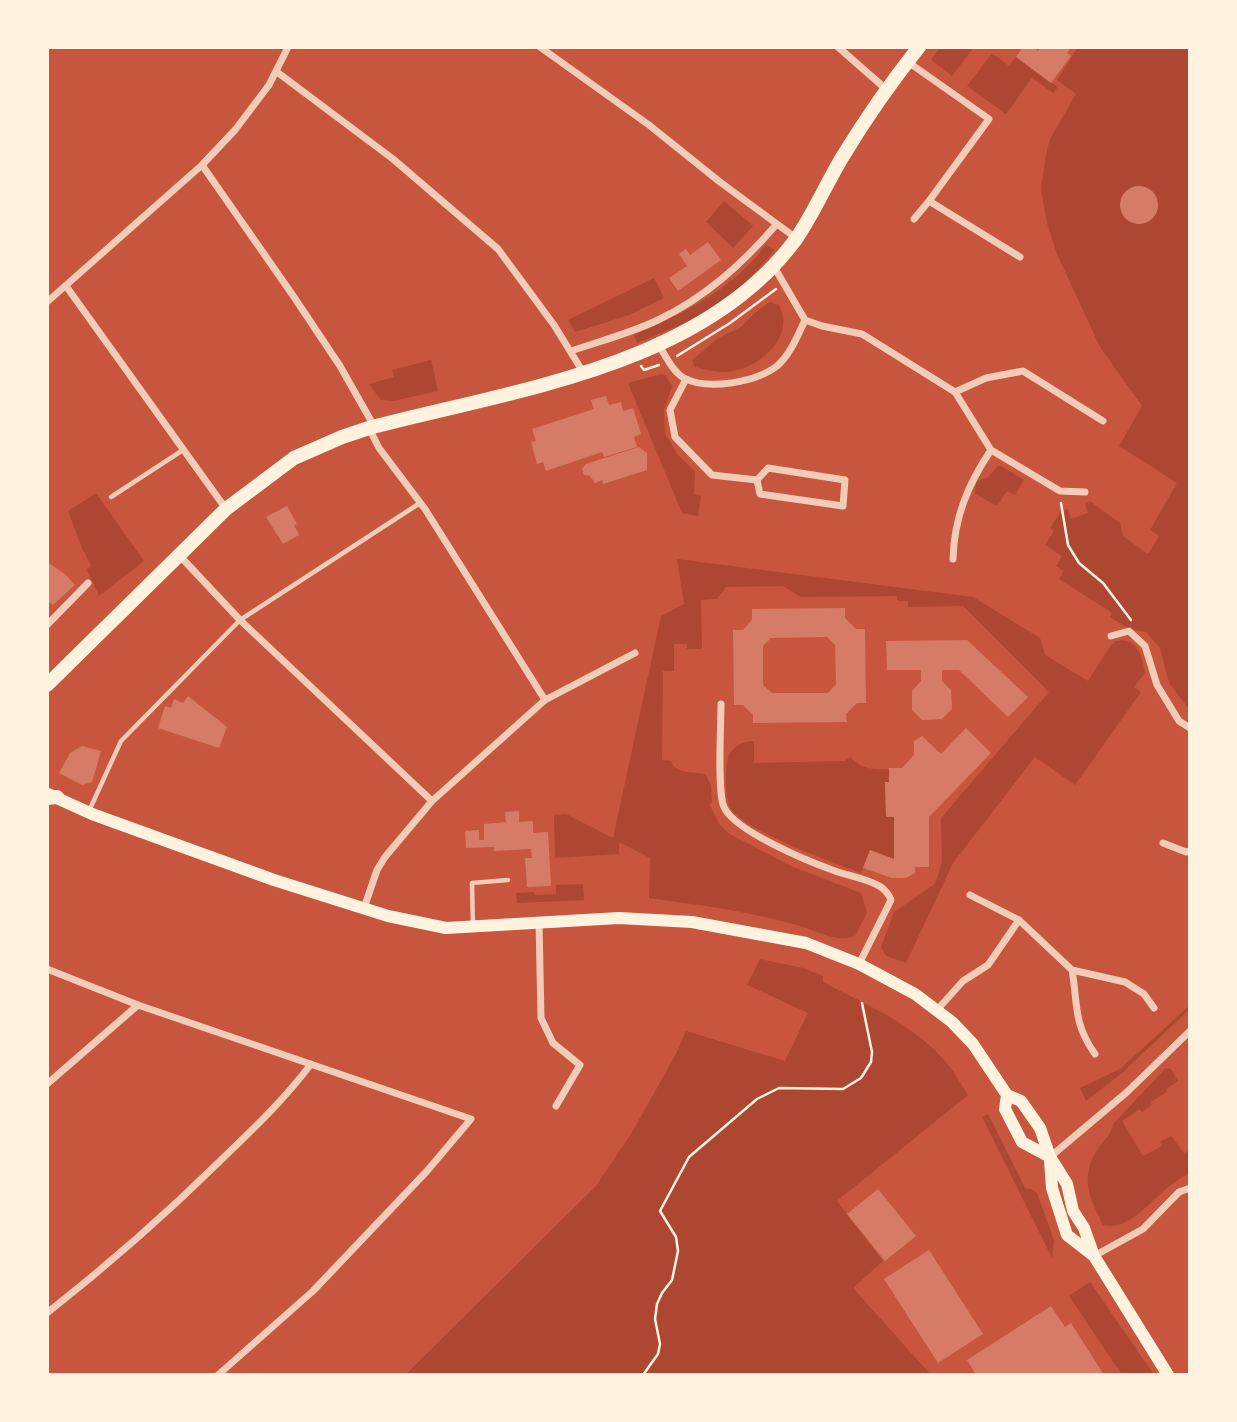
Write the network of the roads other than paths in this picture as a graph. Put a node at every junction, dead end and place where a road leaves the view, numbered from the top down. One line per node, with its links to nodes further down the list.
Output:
1 (288, 47): 6 (street)
2 (540, 47): 11 (street)
3 (838, 47): 7 (street)
4 (919, 47): 5 (main road)
5 (908, 61): 7 (main road); 9 (street)
6 (277, 72): 8 (street); 19 (street)
7 (887, 90): 12 (main road)
8 (202, 165): 15 (street); 24 (street)
9 (929, 201): 10 (street); 13 (street)
10 (914, 219)
11 (776, 225): 12 (street); 19 (street)
12 (796, 238): 14 (main road)
13 (1020, 257)
14 (772, 265): 17 (street); 18 (main road)
15 (66, 286): 16 (street); 25 (street)
16 (47, 302)
17 (805, 320): 21 (street); 22 (street)
18 (658, 344): 20 (main road); 21 (street)
19 (571, 351): 20 (street)
20 (583, 373): 24 (main road)
21 (686, 379): 27 (street)
22 (955, 392): 23 (street); 26 (street)
23 (1103, 421)
24 (372, 428): 30 (street); 31 (main road)
25 (184, 450): 29 (lane); 31 (street)
26 (991, 450): 28 (street); 33 (street)
27 (757, 481): 27 (street)
28 (1086, 492)
29 (111, 497)
30 (420, 503): 35 (lane); 40 (street)
31 (226, 509): 32 (main road)
32 (178, 554): 35 (street); 39 (main road)
33 (953, 559)
34 (88, 583): 36 (street)
35 (240, 620): 44 (street); 45 (lane)
36 (47, 625)
37 (1111, 636): 42 (street)
38 (635, 653): 40 (street)
39 (49, 681)
40 (545, 699): 44 (street)
41 (721, 704): 54 (street)
42 (1190, 728)
43 (50, 793): 45 (main road)
44 (432, 801): 50 (street)
45 (88, 812): 50 (main road)
46 (1163, 843): 47 (street)
47 (1190, 851)
48 (508, 880): 53 (lane)
49 (970, 895): 51 (street)
50 (364, 908): 53 (main road)
51 (1018, 920): 56 (street); 59 (street)
52 (539, 922): 53 (main road); 54 (main road); 65 (street)
53 (473, 926)
54 (859, 964): 59 (main road)
55 (47, 969): 57 (street)
56 (1072, 970): 58 (street); 61 (street)
57 (138, 1005): 62 (street); 63 (street)
58 (1154, 1008)
59 (937, 1010): 64 (main road)
60 (1190, 1031): 66 (street)
61 (1095, 1054)
62 (311, 1064): 69 (street); 70 (street)
63 (47, 1084)
64 (1007, 1095): 66 (main road); 66 (main road)
65 (556, 1106)
66 (1050, 1157): 68 (main road); 68 (main road)
67 (1190, 1188): 68 (street)
68 (1094, 1255): 71 (main road)
69 (47, 1313)
70 (218, 1375)
71 (1168, 1375)

